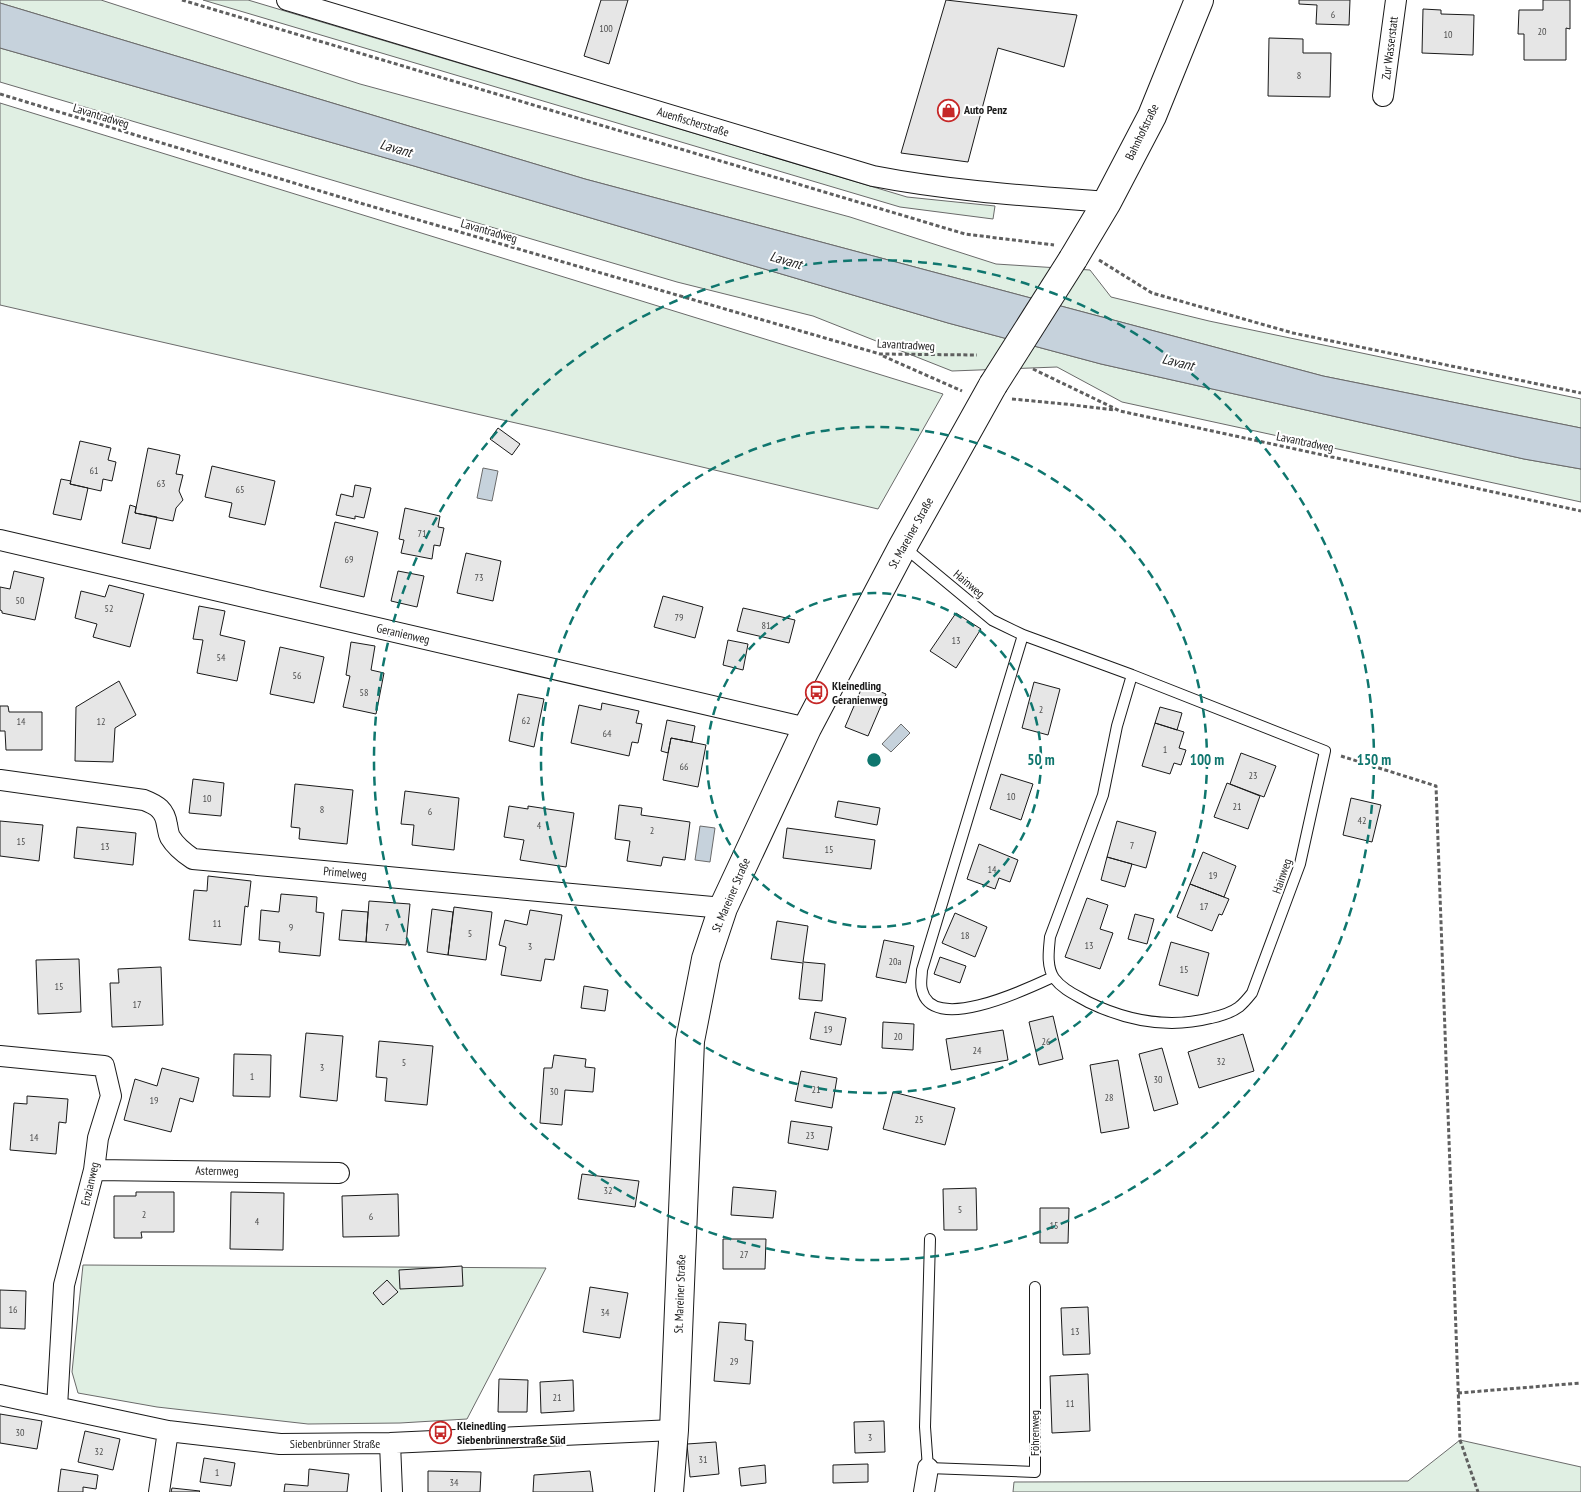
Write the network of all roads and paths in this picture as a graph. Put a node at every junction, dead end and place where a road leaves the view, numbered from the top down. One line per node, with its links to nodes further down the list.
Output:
1 (182, 0): 8 (path)
2 (287, 0): 7 (street, Auenfischerstraße)
3 (1199, 0): 7 (street, Bahnhofstraße)
4 (1396, 0): 6 (street, Zur Wasserstatt)
5 (0, 94): 9 (path, Lavantradweg)
6 (1384, 96)
7 (1107, 202): 8 (street, Bahnhofstraße)
8 (1076, 253): 11 (path); 14 (street, St. Mareiner Straße, bridge)
9 (978, 355)
10 (1033, 369): 12 (path, Lavantradweg)
11 (1581, 392)
12 (1581, 511)
13 (0, 540): 17 (street, Geranienweg)
14 (903, 546): 15 (lane, Hainweg); 17 (street, St. Mareiner Straße)
15 (1023, 635): 16 (lane, Hainweg); 21 (lane)
16 (1132, 675): 18 (lane, Hainweg); 21 (lane)
17 (807, 728): 20 (street, St. Mareiner Straße)
18 (1325, 752): 21 (lane, Hainweg); 28 (path)
19 (0, 780): 20 (street, Primelweg)
20 (723, 908): 31 (street, St. Mareiner Straße)
21 (1053, 976)
22 (0, 1056): 23 (street, Enzianweg)
23 (94, 1170): 24 (street, Asternweg); 30 (street, Enzianweg)
24 (339, 1173)
25 (930, 1239): 34 (lane)
26 (1035, 1287): 34 (lane, Föhrenweg)
27 (1581, 1383): 28 (path)
28 (1458, 1393): 39 (path)
29 (0, 1395): 30 (street, Siebenbrünner Straße)
30 (57, 1407): 32 (street, Siebenbrünner Straße)
31 (674, 1430): 33 (street, Siebenbrünner Straße); 37 (street, St. Mareiner Straße)
32 (168, 1431): 33 (street, Siebenbrünner Straße); 35 (street)
33 (390, 1443): 36 (street)
34 (928, 1468): 38 (street)
35 (159, 1492)
36 (392, 1492)
37 (670, 1492)
38 (924, 1492)
39 (1478, 1492)

